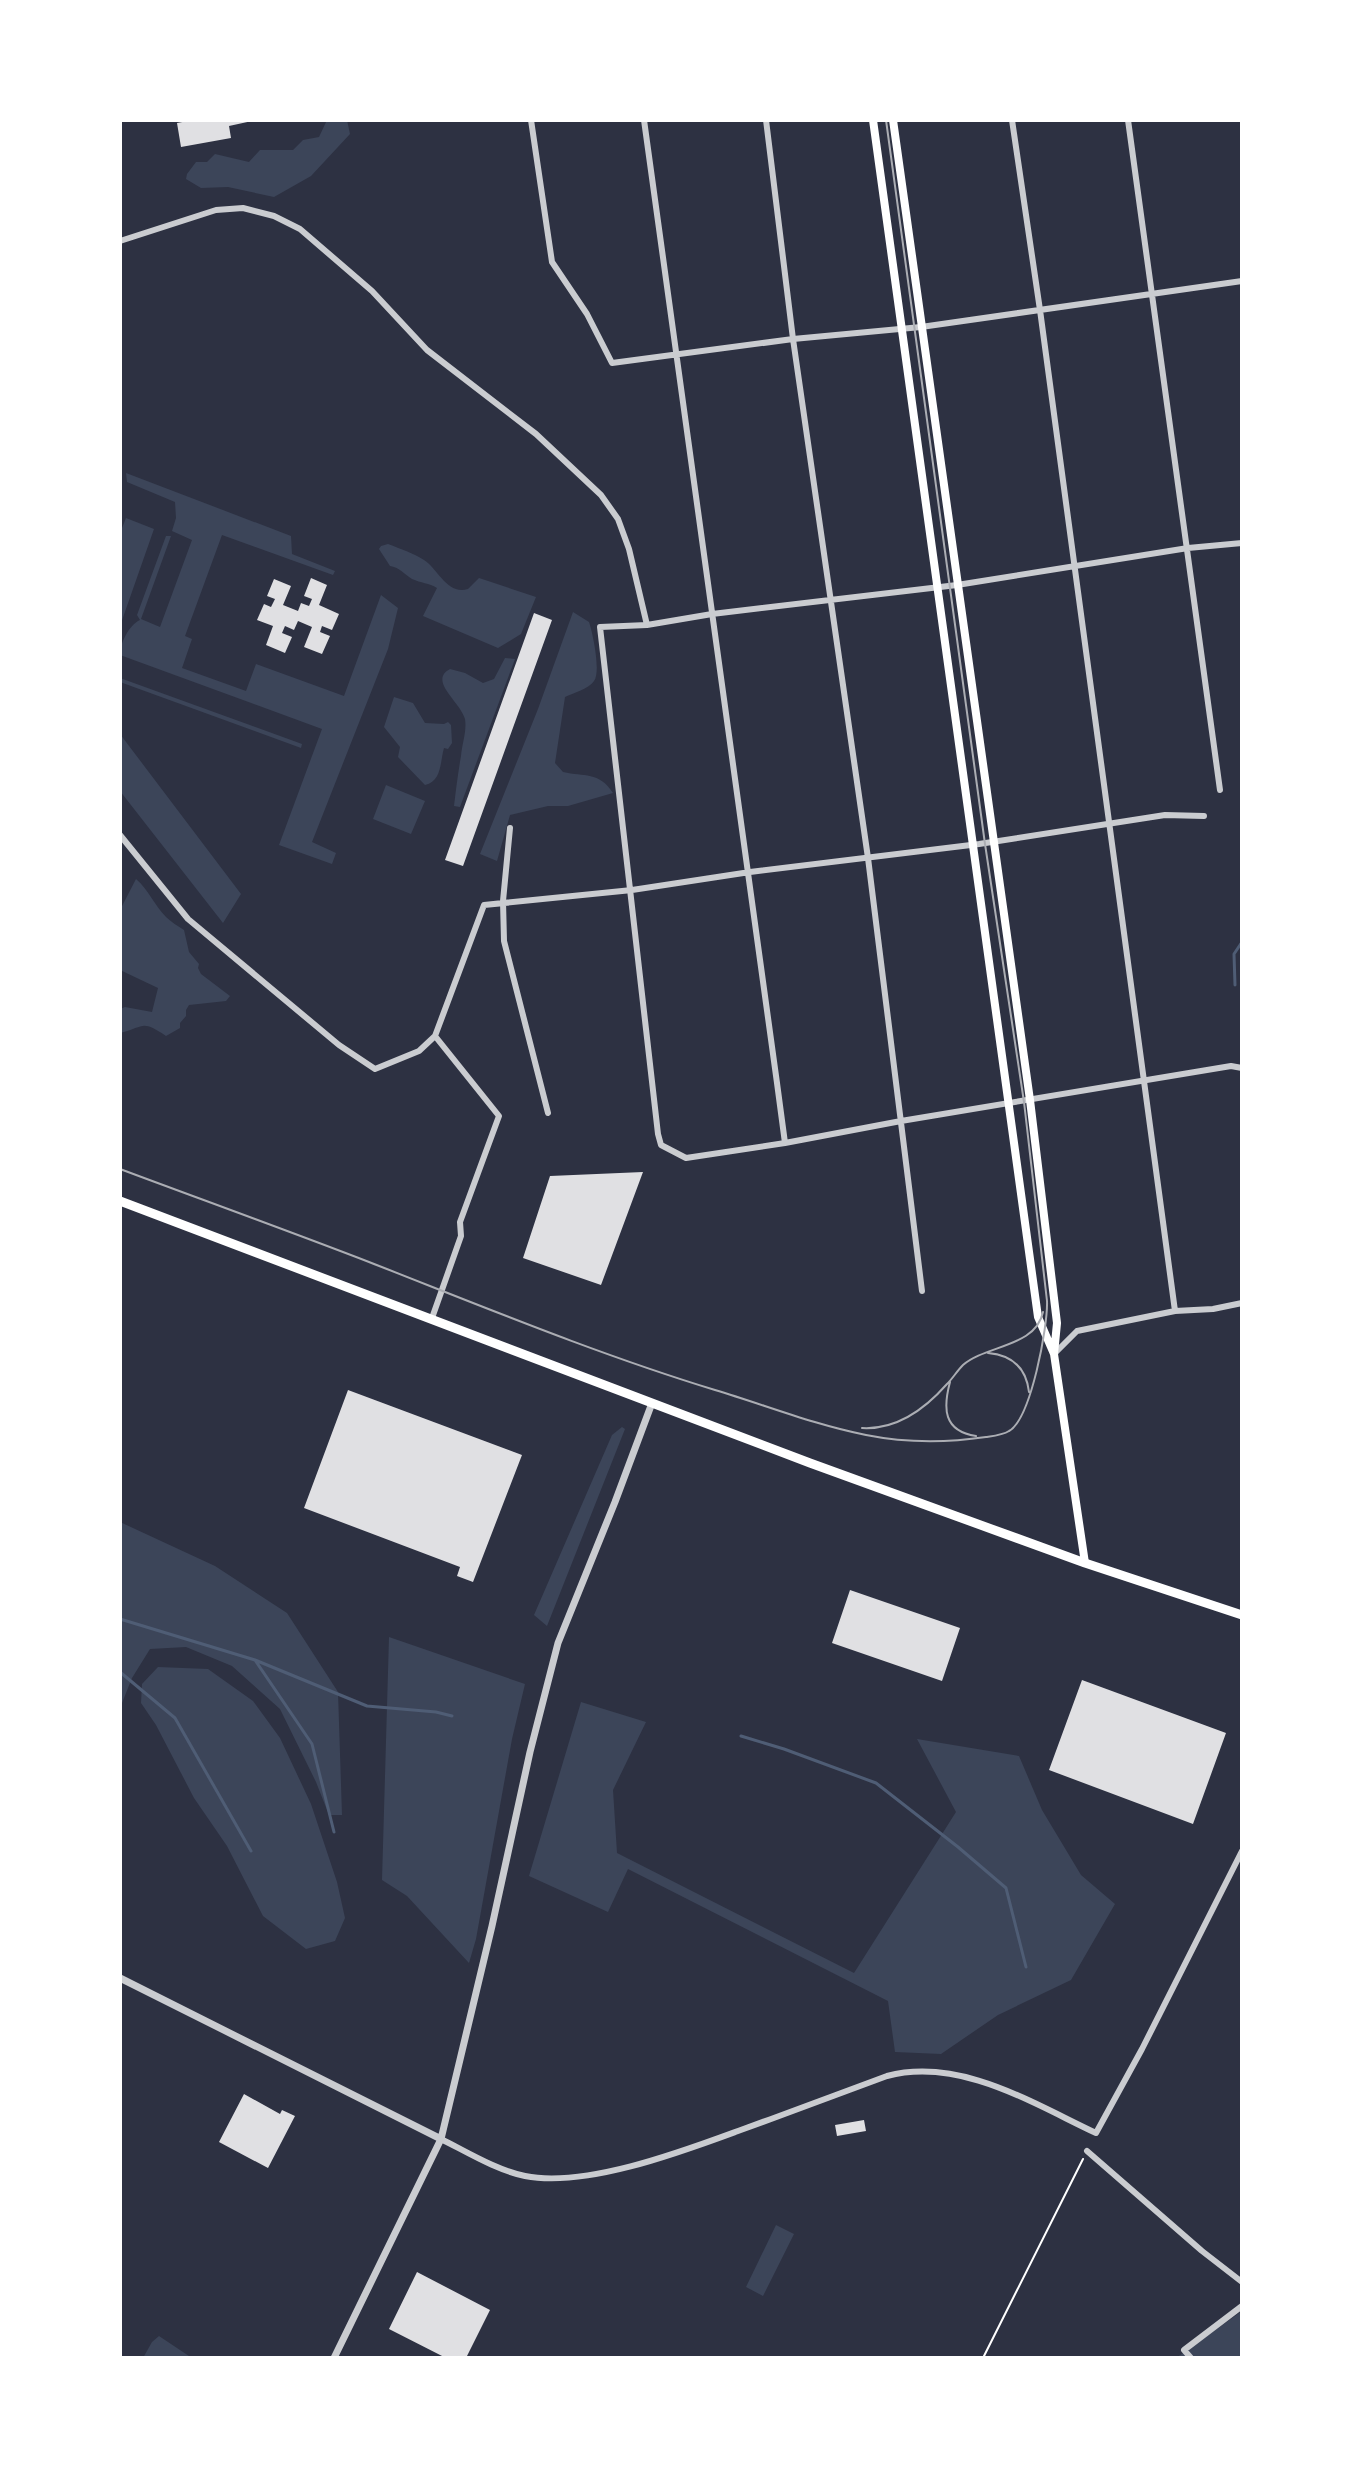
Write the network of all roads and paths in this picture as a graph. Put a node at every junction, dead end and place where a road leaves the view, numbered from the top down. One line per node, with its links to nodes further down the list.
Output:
1 (531, 120): 15 (street)
2 (644, 120): 15 (street)
3 (766, 120): 14 (street)
4 (873, 120): 13 (main road)
5 (893, 120): 12 (main road)
6 (1012, 120): 11 (street)
7 (1128, 120): 10 (street)
8 (120, 241): 23 (street)
9 (1242, 281): 10 (street)
10 (1153, 293): 11 (street); 17 (street)
11 (1040, 310): 12 (street); 18 (street)
12 (921, 327): 13 (street); 19 (main road)
13 (902, 329): 14 (street); 20 (main road)
14 (793, 339): 15 (street); 21 (street)
15 (674, 356): 22 (street)
16 (1242, 543): 17 (street)
17 (1188, 548): 18 (street); 24 (street)
18 (1074, 566): 19 (street); 26 (street)
19 (957, 585): 20 (street); 29 (main road)
20 (938, 587): 21 (street); 30 (main road)
21 (829, 600): 22 (street); 31 (street)
22 (712, 614): 23 (street); 32 (street)
23 (647, 625): 33 (street)
24 (1220, 790)
25 (1204, 816): 26 (street)
26 (1109, 825): 29 (street); 37 (street)
27 (510, 828): 34 (street)
28 (120, 835): 35 (street)
29 (993, 843): 30 (street); 38 (main road)
30 (972, 845): 31 (street); 39 (main road)
31 (868, 858): 32 (street); 41 (street)
32 (750, 872): 33 (street); 42 (street)
33 (632, 890): 34 (street); 42 (street)
34 (503, 901): 35 (street); 40 (street)
35 (435, 1036): 47 (street)
36 (1242, 1068): 37 (street)
37 (1144, 1080): 38 (street); 46 (street)
38 (1030, 1100): 39 (street); 48 (main road)
39 (1009, 1105): 41 (street); 48 (main road)
40 (548, 1113)
41 (901, 1121): 42 (street); 44 (street)
42 (785, 1143)
43 (120, 1201): 47 (main road)
44 (922, 1291)
45 (1242, 1303): 46 (street)
46 (1175, 1311): 48 (street)
47 (432, 1318): 49 (main road)
48 (1054, 1354): 50 (main road)
49 (652, 1403): 50 (main road); 54 (street)
50 (1085, 1563): 51 (main road)
51 (1242, 1615)
52 (1242, 1851): 54 (street)
53 (120, 1978): 54 (street)
54 (441, 2139): 58 (street)
55 (1087, 2151): 56 (street); 59 (path)
56 (1242, 2282)
57 (1242, 2306): 60 (street)
58 (334, 2358)
59 (983, 2358)
60 (1191, 2358)

